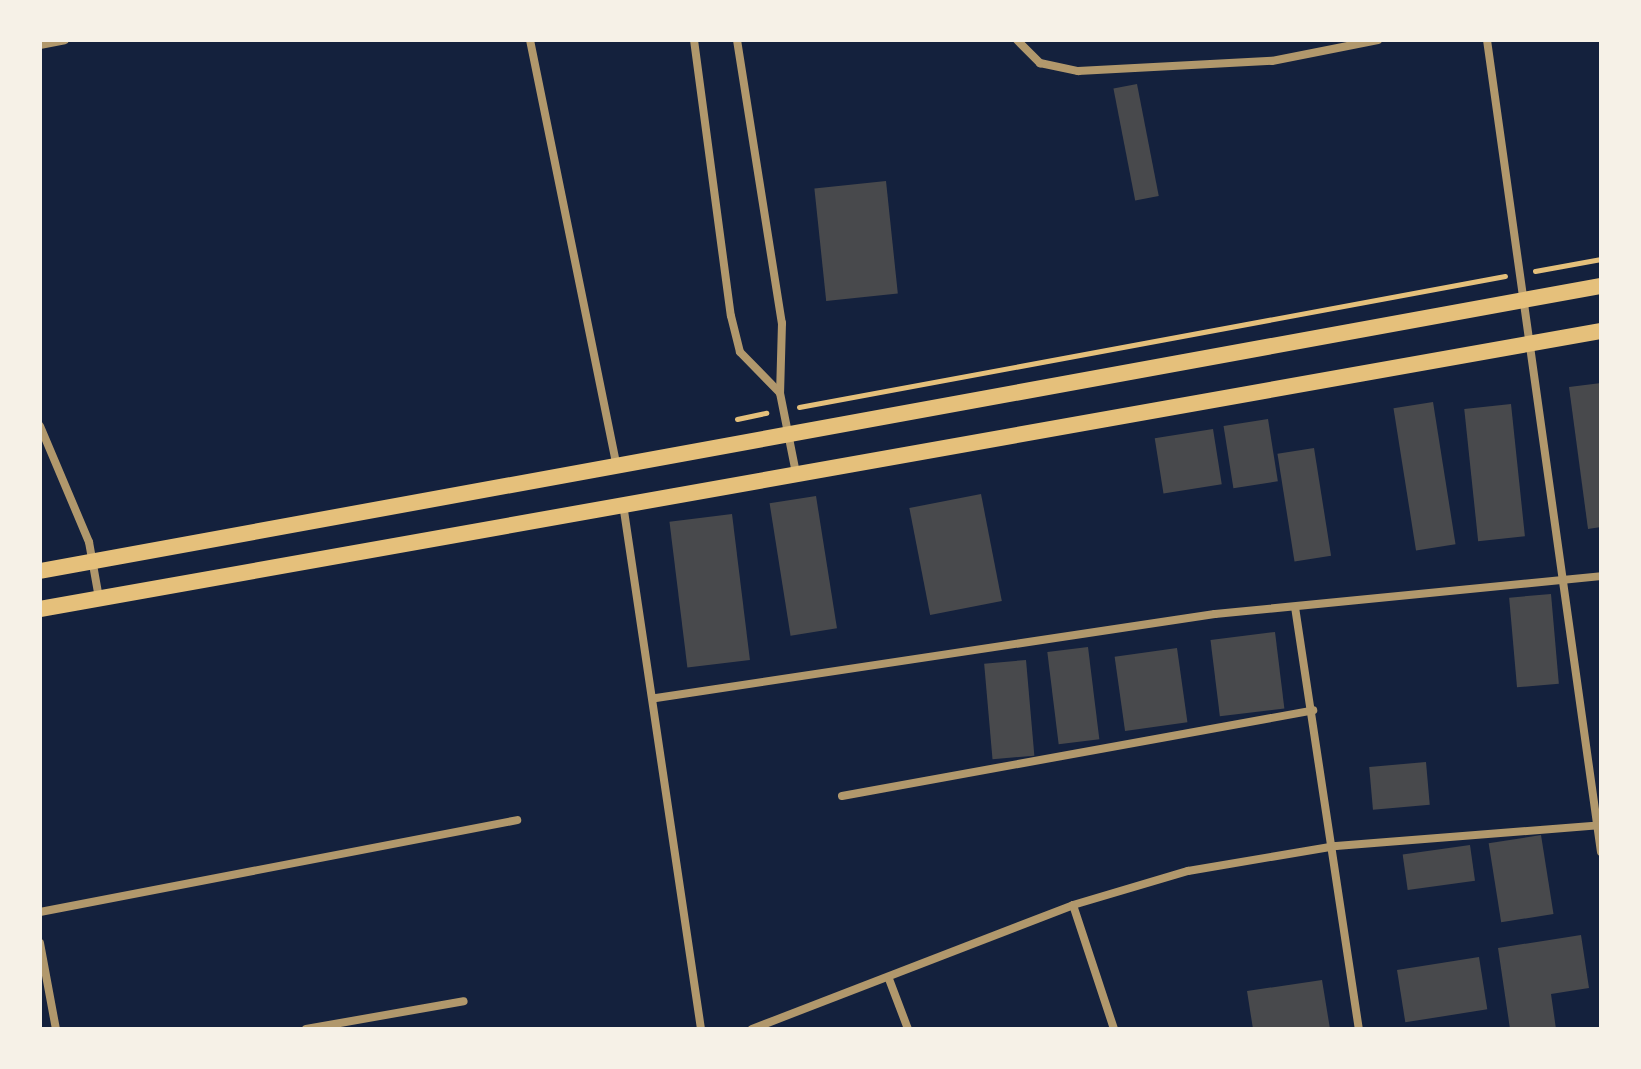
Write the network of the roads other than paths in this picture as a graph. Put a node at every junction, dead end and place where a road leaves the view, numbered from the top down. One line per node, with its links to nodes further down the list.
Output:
1 (65, 40): 8 (street)
2 (530, 40): 16 (street)
3 (694, 40): 13 (street)
4 (737, 40): 13 (street)
5 (1017, 40): 6 (street)
6 (1378, 40)
7 (1487, 40): 10 (street)
8 (40, 45)
9 (1601, 286): 10 (main road)
10 (1525, 301): 12 (street); 15 (main road)
11 (1601, 331): 12 (main road)
12 (1532, 344): 17 (main road); 22 (street)
13 (780, 393): 15 (street)
14 (40, 426): 19 (street)
15 (790, 430): 16 (main road); 17 (street)
16 (617, 467): 19 (main road)
17 (796, 473): 18 (main road)
18 (623, 504): 23 (main road); 26 (street)
19 (93, 561): 20 (main road); 23 (street)
20 (40, 571)
21 (1601, 576): 22 (street)
22 (1559, 582): 24 (street); 30 (street)
23 (99, 598): 25 (main road)
24 (1295, 607): 26 (street); 27 (street)
25 (40, 609)
26 (656, 698): 41 (street)
27 (1313, 710): 28 (street); 31 (street)
28 (842, 796)
29 (517, 820): 34 (street)
30 (1599, 825): 31 (street); 32 (street)
31 (1336, 846): 33 (street); 45 (street)
32 (1601, 852)
33 (1073, 905): 36 (street); 44 (street)
34 (40, 912)
35 (40, 943): 39 (street)
36 (889, 979): 42 (street); 43 (street)
37 (464, 1001): 38 (street)
38 (348, 1025): 40 (street)
39 (56, 1029)
40 (306, 1029)
41 (701, 1029)
42 (752, 1029)
43 (908, 1029)
44 (1114, 1029)
45 (1359, 1029)

